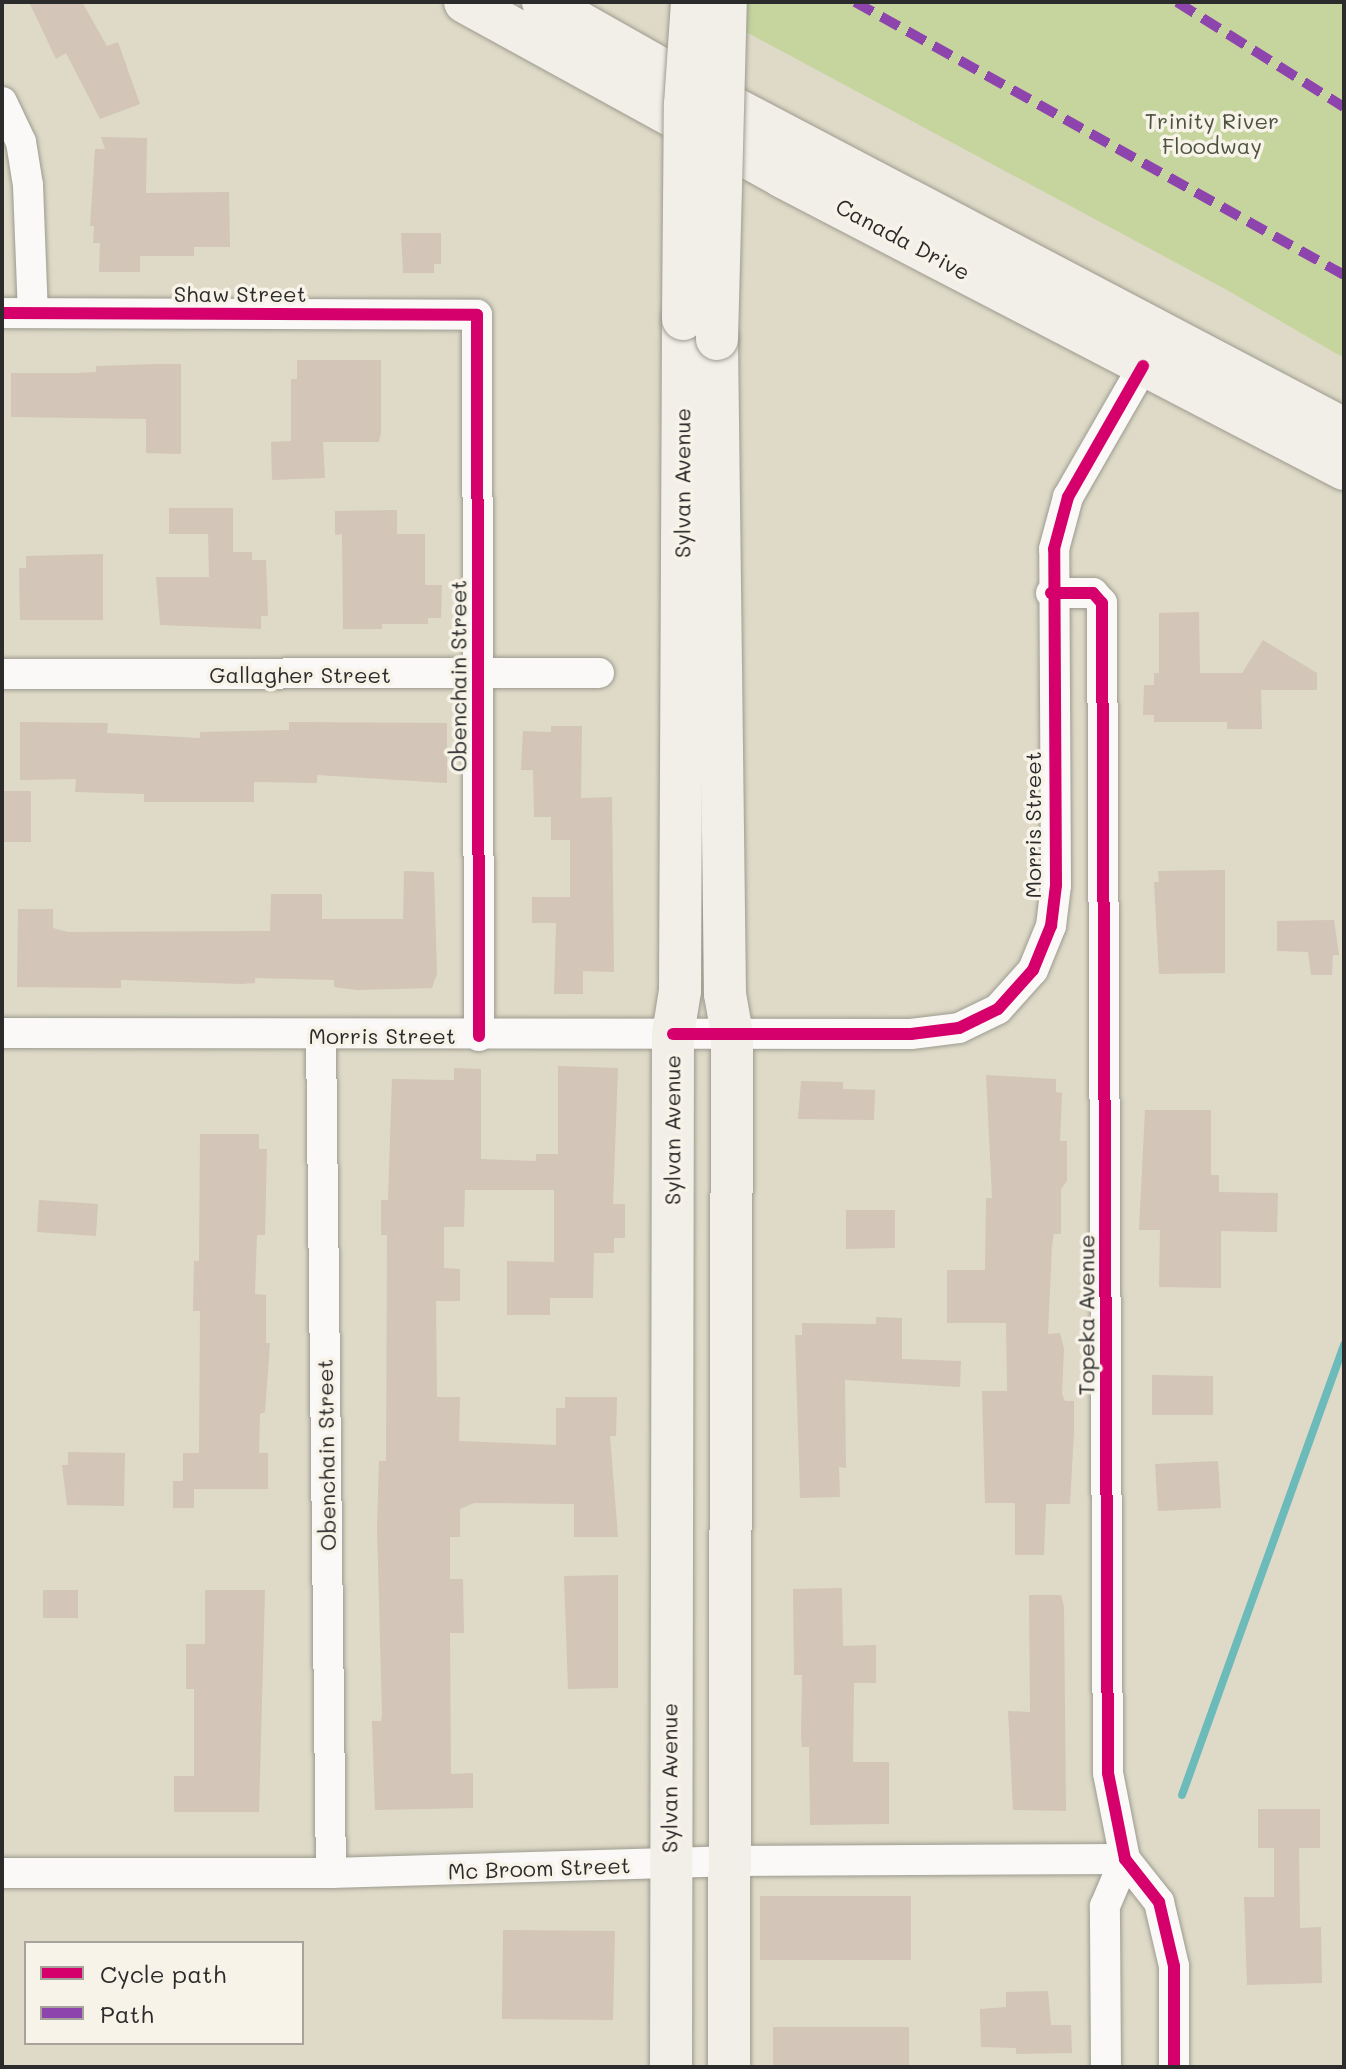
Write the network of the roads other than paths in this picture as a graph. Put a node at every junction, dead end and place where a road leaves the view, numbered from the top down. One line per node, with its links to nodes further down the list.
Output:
1 (465, 2): 10 (main road, Canada Drive)
2 (543, 2): 10 (main road, Canada Drive)
3 (692, 2): 9 (main road, Sylvan Avenue, bridge)
4 (726, 2): 9 (main road, Sylvan Avenue, bridge)
5 (2, 102): 7 (street)
6 (2, 313): 7 (street, Shaw Street)
7 (33, 313): 8 (street, Shaw Street)
8 (477, 315): 16 (street, Obenchain Street)
9 (700, 329): 18 (main road, Sylvan Avenue); 19 (main road, Sylvan Avenue)
10 (1153, 349): 11 (main road, Canada Drive); 12 (main road, Canada Drive); 13 (street, Morris Street)
11 (1344, 429)
12 (1344, 469)
13 (1051, 593): 19 (street, Morris Street); 22 (street, Topeka Avenue)
14 (599, 673): 16 (street, Gallagher Street)
15 (2, 674): 16 (street, Gallagher Street)
16 (477, 675): 21 (street, Obenchain Street)
17 (2, 1033): 20 (street, Morris Street)
18 (673, 1034): 19 (street, Morris Street); 21 (street, Morris Street); 24 (main road, Sylvan Avenue)
19 (732, 1034): 23 (main road, Sylvan Avenue)
20 (321, 1036): 21 (street, Morris Street); 26 (street, Obenchain Street)
21 (479, 1036)
22 (1125, 1859): 23 (street, Mc Broom Street); 29 (street); 30 (street, Topeka Avenue)
23 (728, 1861): 24 (street, Mc Broom Street); 28 (main road, Sylvan Avenue)
24 (669, 1864): 26 (street, Mc Broom Street); 27 (main road, Sylvan Avenue)
25 (2, 1873): 26 (street, Mc Broom Street)
26 (331, 1873)
27 (671, 2067)
28 (729, 2067)
29 (1106, 2067)
30 (1174, 2067)

